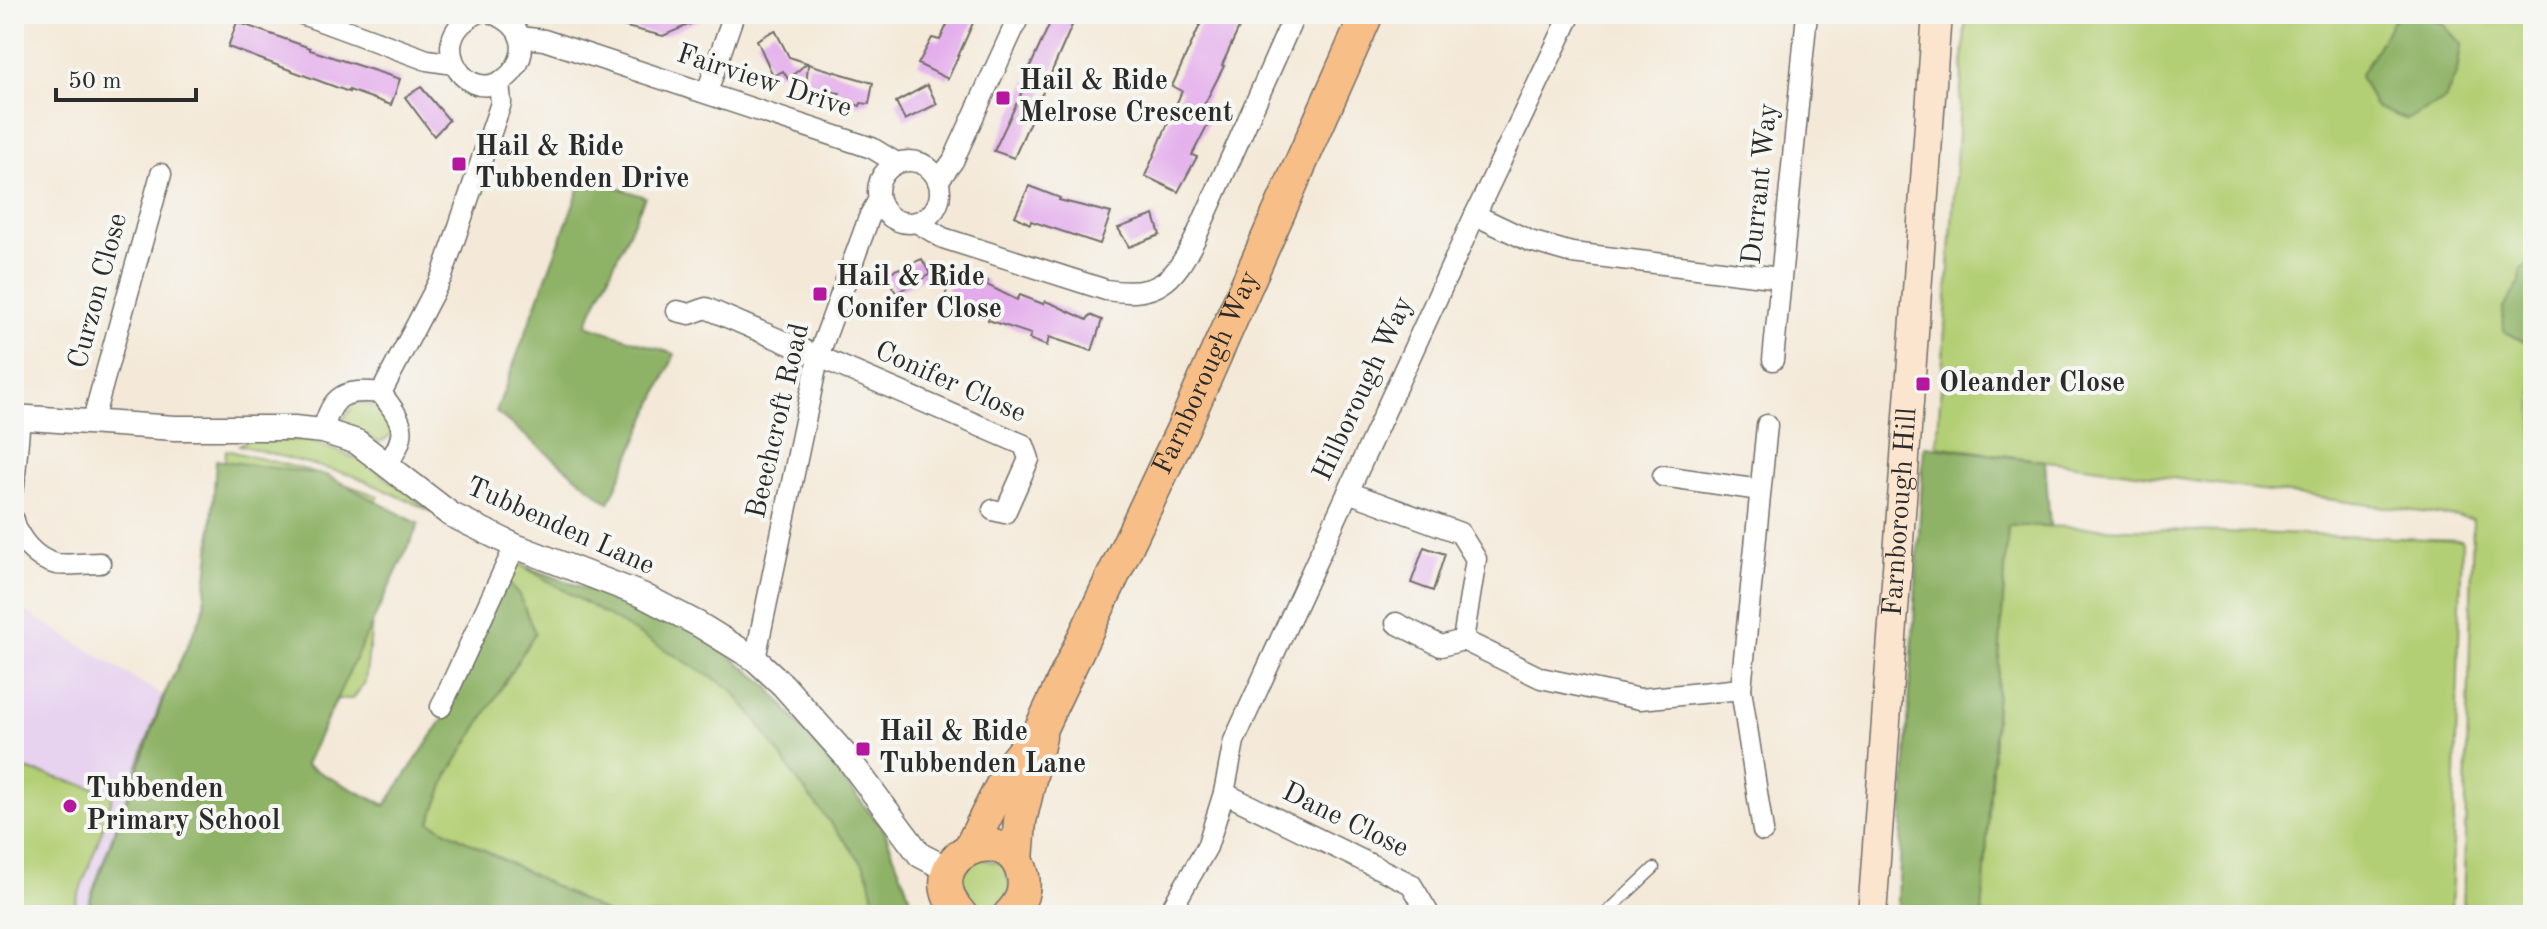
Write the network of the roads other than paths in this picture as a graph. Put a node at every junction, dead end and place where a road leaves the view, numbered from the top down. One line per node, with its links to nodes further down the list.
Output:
1 (302, 14): 12 (street)
2 (476, 14): 12 (street)
3 (494, 14): 11 (street)
4 (734, 14): 14 (street)
5 (1020, 14): 17 (street)
6 (1295, 14): 20 (street)
7 (1367, 14): 44 (highway, Farnborough Way)
8 (1571, 14): 19 (street, Hilborough Way)
9 (1807, 14): 21 (street, Durrant Way)
10 (1937, 14): 55 (main road, Farnborough Hill)
11 (520, 37): 13 (street); 14 (street, Fairview Drive)
12 (454, 64): 13 (street)
13 (499, 82): 25 (street)
14 (707, 92): 15 (street, Fairview Drive)
15 (895, 162): 17 (street); 18 (street)
16 (161, 174): 27 (street, Curzon Close)
17 (938, 181): 20 (street)
18 (878, 201): 20 (street); 23 (street, Beechcroft Road)
19 (1475, 215): 21 (street); 34 (street, Hilborough Way)
20 (918, 223)
21 (1780, 278): 24 (street, Durrant Way)
22 (677, 311): 23 (street)
23 (819, 354): 35 (street, Conifer Close); 41 (street, Beechcroft Road)
24 (1773, 360)
25 (381, 393): 29 (street); 30 (street)
26 (17, 417): 27 (street, Tubbenden Lane); 32 (street)
27 (92, 423): 29 (street, Tubbenden Lane)
28 (1767, 425): 33 (street)
29 (323, 431): 30 (street, Tubbenden Lane)
30 (387, 465): 37 (street, Tubbenden Lane)
31 (1663, 476): 33 (street)
32 (14, 486)
33 (1760, 490): 42 (street)
34 (1348, 492): 40 (street); 45 (street, Hilborough Way)
35 (993, 510)
36 (14, 520): 38 (street)
37 (515, 546): 41 (street, Tubbenden Lane); 43 (street)
38 (100, 563)
39 (1396, 623): 40 (street)
40 (1463, 640): 42 (street)
41 (755, 659): 47 (street, Tubbenden Lane)
42 (1741, 689): 46 (street)
43 (441, 707)
44 (1040, 730): 47 (highway, Farnborough Way); 48 (highway, Farnborough Way)
45 (1224, 793): 51 (street, Dane Close); 53 (street, Hilborough Way)
46 (1763, 831)
47 (959, 859): 48 (highway); 50 (highway)
48 (1017, 861): 52 (highway, Farnborough Way)
49 (1654, 868): 54 (lane)
50 (955, 912)
51 (1429, 914)
52 (1009, 915)
53 (1168, 915)
54 (1604, 915)
55 (1872, 915)

